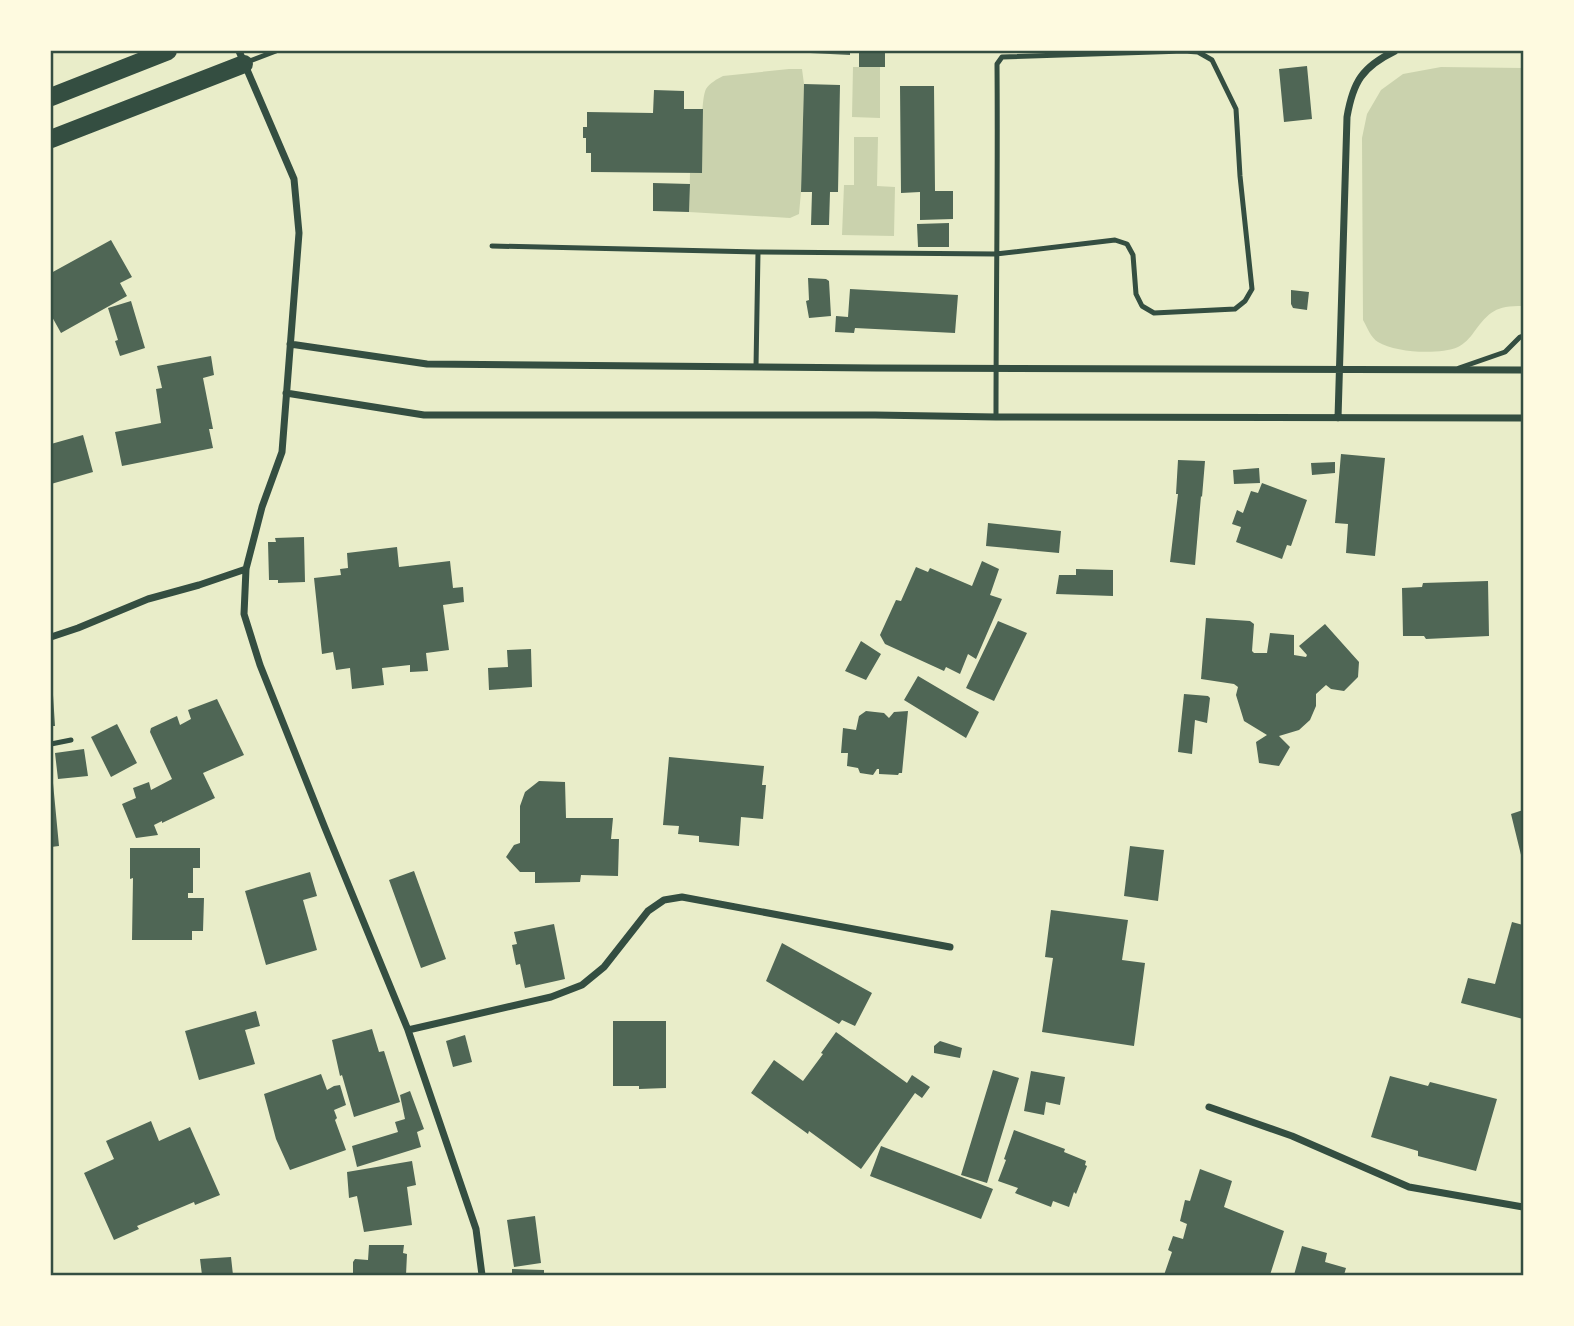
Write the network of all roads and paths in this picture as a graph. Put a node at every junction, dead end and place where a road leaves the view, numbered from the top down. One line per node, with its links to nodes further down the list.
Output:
1 (168, 51): 5 (main road)
2 (276, 51): 4 (lane)
3 (1395, 51): 14 (street)
4 (241, 57): 6 (main road); 11 (street)
5 (51, 97)
6 (51, 139)
7 (492, 246): 8 (lane)
8 (758, 252): 9 (lane); 12 (lane)
9 (996, 254): 9 (lane); 13 (lane)
10 (1523, 336): 15 (lane)
11 (290, 344): 12 (street); 17 (street)
12 (757, 367): 13 (street)
13 (996, 367): 14 (street); 18 (lane)
14 (1339, 369): 15 (street); 19 (street)
15 (1456, 369): 16 (street)
16 (1523, 370)
17 (286, 393): 18 (street); 21 (street)
18 (996, 417): 19 (street)
19 (1338, 418): 20 (street)
20 (1523, 418)
21 (246, 569): 22 (street); 26 (street)
22 (51, 637)
23 (71, 740): 24 (lane)
24 (51, 744)
25 (950, 947): 26 (street)
26 (408, 1030): 29 (street)
27 (1209, 1107): 28 (street)
28 (1523, 1207)
29 (482, 1275)

